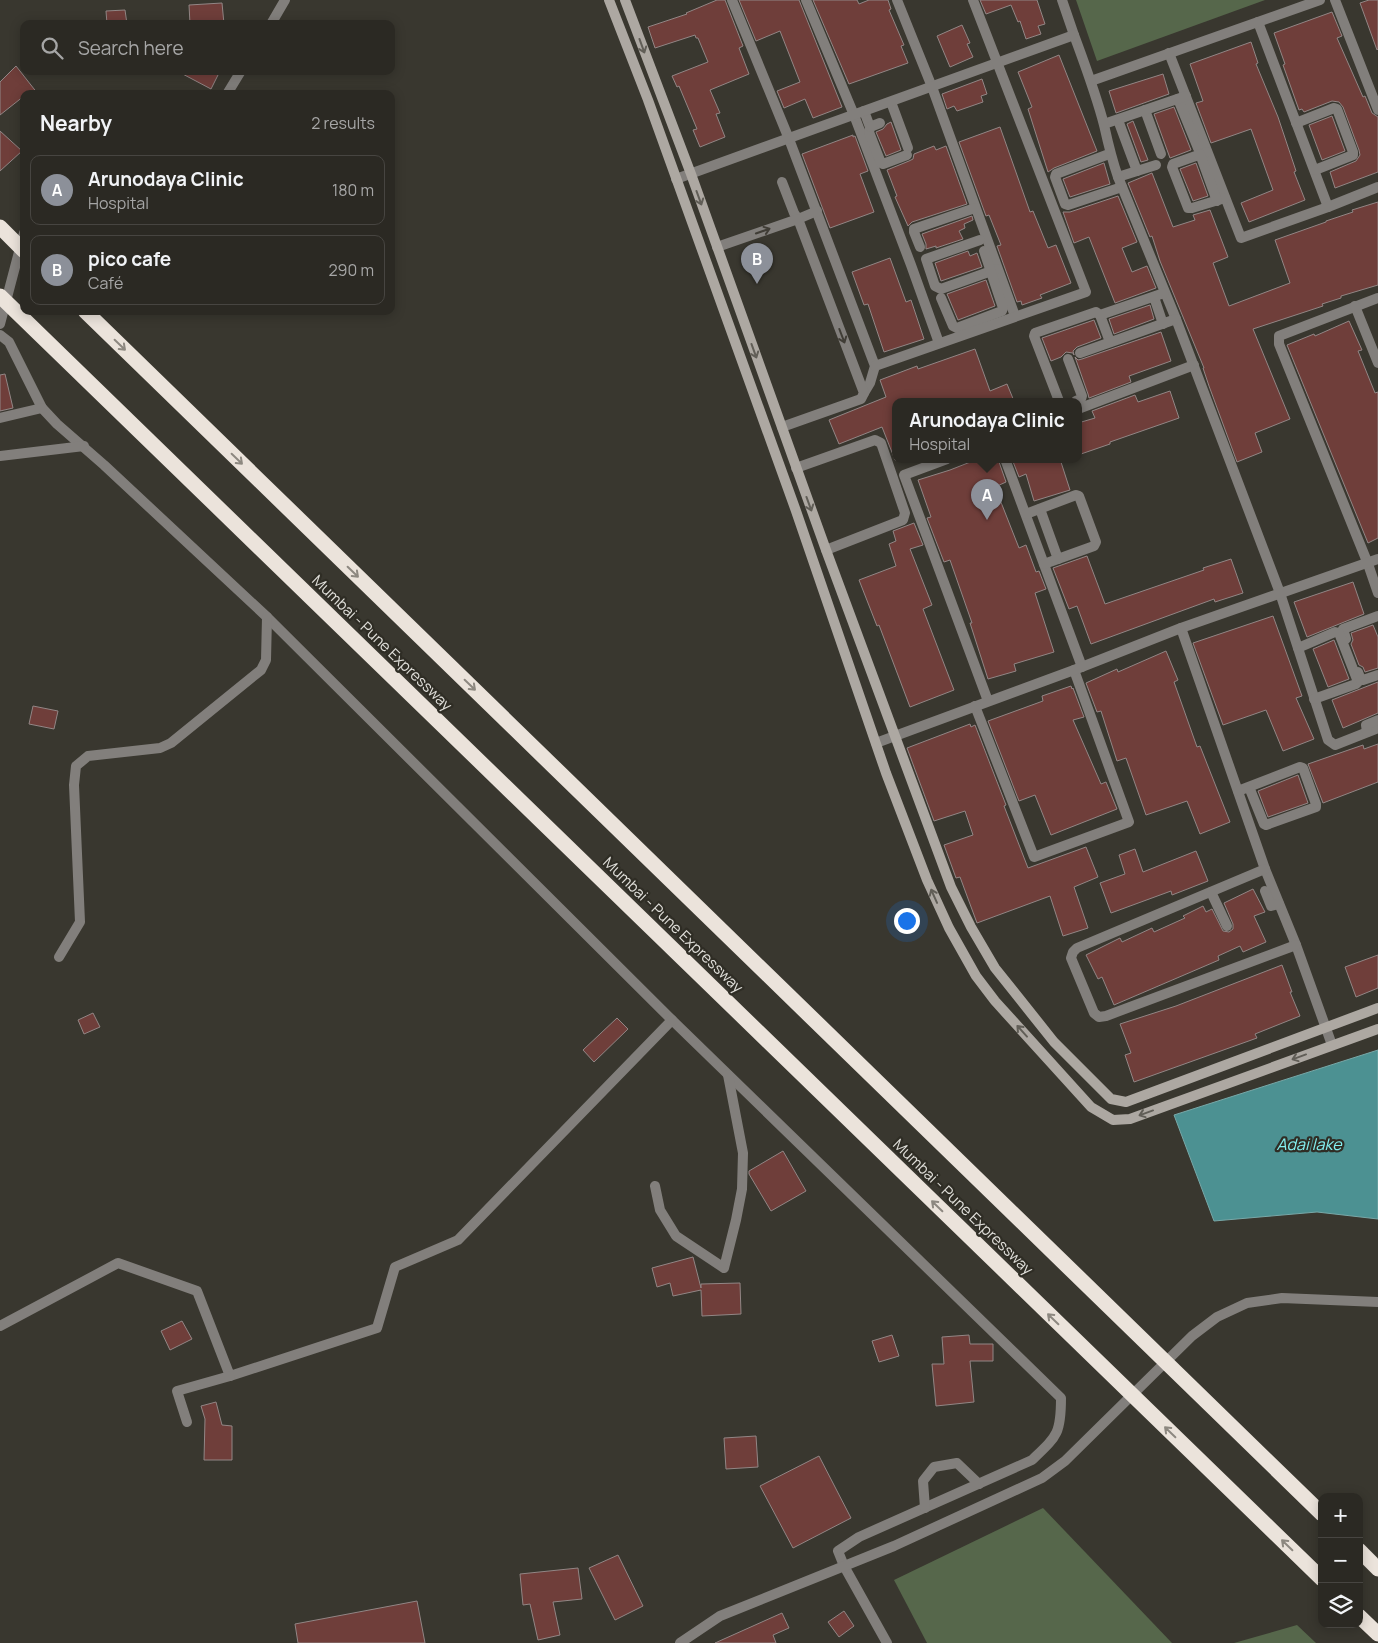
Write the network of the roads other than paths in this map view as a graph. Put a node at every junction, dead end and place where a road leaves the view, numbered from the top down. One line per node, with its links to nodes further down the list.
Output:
1 (285, 0): 11 (street)
2 (609, 0): 40 (main road)
3 (625, 0): 39 (main road, one-way to 39)
4 (732, 0): 31 (street)
5 (806, 0): 25 (street)
6 (897, 0): 18 (street)
7 (973, 0): 15 (street)
8 (1062, 0): 13 (street)
9 (1320, 0): 12 (street)
10 (1336, 0): 23 (street)
11 (273, 20)
12 (1258, 22): 14 (street); 27 (street)
13 (1074, 35): 15 (street); 17 (street)
14 (1169, 53): 17 (street); 20 (street)
15 (997, 64): 18 (street); 45 (street)
16 (239, 75): 19 (street)
17 (1091, 81): 29 (street)
18 (932, 87): 21 (street); 48 (street)
19 (229, 90)
20 (1182, 98): 22 (street); 32 (street)
21 (891, 102): 24 (street); 30 (street)
22 (1145, 110): 26 (street); 33 (street)
23 (1378, 110)
24 (864, 111): 25 (street); 30 (street)
25 (854, 115): 31 (street); 57 (street)
26 (1118, 120): 29 (street); 38 (street)
27 (1296, 122): 37 (street); 37 (street)
28 (880, 123): 30 (street)
29 (1104, 124): 34 (street)
30 (870, 127)
31 (789, 139): 39 (street); 49 (street)
32 (1202, 150): 35 (street); 46 (street); 46 (street)
33 (1161, 154)
34 (1106, 155): 42 (street); 44 (street)
35 (1179, 155)
36 (1156, 165): 38 (street)
37 (1315, 170): 47 (street)
38 (1137, 171): 42 (street)
39 (691, 174): 40 (street); 54 (main road, one-way to 54)
40 (676, 179): 116 (main road)
41 (782, 182): 50 (street)
42 (1118, 184): 44 (street); 59 (street)
43 (1378, 187): 47 (street)
44 (1061, 193): 45 (street)
45 (1050, 197): 68 (street)
46 (1221, 199): 47 (street)
47 (1328, 207)
48 (972, 209): 53 (street); 55 (street); 58 (street)
49 (817, 211): 50 (street); 81 (street)
50 (798, 219): 54 (street, one-way to 50); 82 (street, one-way to 82)
51 (0, 227): 52 (highway)
52 (17, 235): 72 (street)
53 (980, 240): 56 (street); 58 (street)
54 (717, 247): 88 (main road, one-way to 88)
55 (920, 247)
56 (926, 259): 57 (street); 58 (street)
57 (911, 265): 69 (street)
58 (994, 270): 68 (street); 71 (street)
59 (1164, 293): 61 (street); 70 (street)
60 (0, 296): 143 (highway, Mumbai - Pune Expressway, one-way to 60)
61 (1154, 296): 67 (street); 73 (street)
62 (941, 298): 65 (street)
63 (1378, 298): 64 (street)
64 (1356, 306): 79 (street); 100 (street)
65 (948, 314): 69 (street); 71 (street)
66 (89, 315): 139 (highway, Mumbai - Pune Expressway, one-way to 139)
67 (1100, 315): 75 (street); 83 (street)
68 (1015, 316): 71 (street)
69 (930, 320): 76 (street)
70 (1176, 320): 73 (street); 80 (street)
71 (981, 323): 76 (street)
72 (0, 324)
73 (1163, 324): 75 (street)
74 (0, 335): 86 (street)
75 (1110, 342): 77 (street)
76 (939, 343): 81 (street)
77 (1080, 353)
78 (1068, 359): 84 (street)
79 (1378, 363)
80 (1194, 365): 85 (street); 101 (street)
81 (875, 366): 82 (street)
82 (864, 393): 88 (street)
83 (1058, 398)
84 (1081, 398)
85 (1082, 407)
86 (42, 408): 87 (street); 89 (street)
87 (0, 418)
88 (782, 427): 93 (main road)
89 (84, 446): 90 (street); 104 (street)
90 (0, 456)
91 (936, 463): 110 (street)
92 (1007, 463): 95 (street)
93 (796, 468): 96 (main road, one-way to 96); 96 (street)
94 (1040, 509): 95 (street); 97 (street); 97 (street)
95 (1026, 514): 99 (street)
96 (826, 550): 115 (main road)
97 (1058, 559): 99 (street)
98 (1378, 559): 100 (street)
99 (1044, 564): 107 (street)
100 (1368, 564): 101 (street); 102 (street)
101 (1280, 593): 105 (street); 106 (street)
102 (1378, 593)
103 (1378, 616): 108 (street)
104 (267, 617): 125 (street); 127 (street)
105 (1181, 628): 107 (street); 118 (street)
106 (1298, 648): 109 (street); 109 (street)
107 (1078, 668): 110 (street); 111 (street)
108 (1378, 675)
109 (1314, 699): 114 (street)
110 (988, 701): 111 (street)
111 (975, 706): 115 (street)
112 (1378, 720): 114 (street)
113 (1378, 728): 114 (street)
114 (1367, 732)
115 (894, 736): 116 (street); 128 (main road)
116 (876, 743): 130 (main road, one-way to 116)
117 (1249, 787): 117 (street); 118 (street)
118 (1238, 791): 119 (street)
119 (1265, 869): 121 (street); 122 (street)
120 (1265, 891): 122 (street)
121 (1211, 892): 123 (street); 124 (street)
122 (1279, 904): 124 (street)
123 (1227, 926)
124 (1296, 945): 128 (street)
125 (59, 957)
126 (1378, 1008): 128 (main road)
127 (672, 1020): 131 (street); 135 (street)
128 (1325, 1028): 130 (street)
129 (1378, 1029): 130 (main road)
130 (1332, 1045)
131 (728, 1075): 132 (street); 137 (street)
132 (655, 1186)
133 (1378, 1302): 141 (street)
134 (0, 1326): 135 (street)
135 (230, 1376): 136 (street)
136 (187, 1422)
137 (979, 1484): 138 (street); 138 (street)
138 (925, 1508): 141 (street)
139 (1318, 1510)
140 (1363, 1554): 142 (highway)
141 (844, 1566): 146 (street); 147 (street)
142 (1378, 1568)
143 (1318, 1575)
144 (1363, 1620): 145 (highway)
145 (1378, 1634)
146 (680, 1643)
147 (887, 1643)

